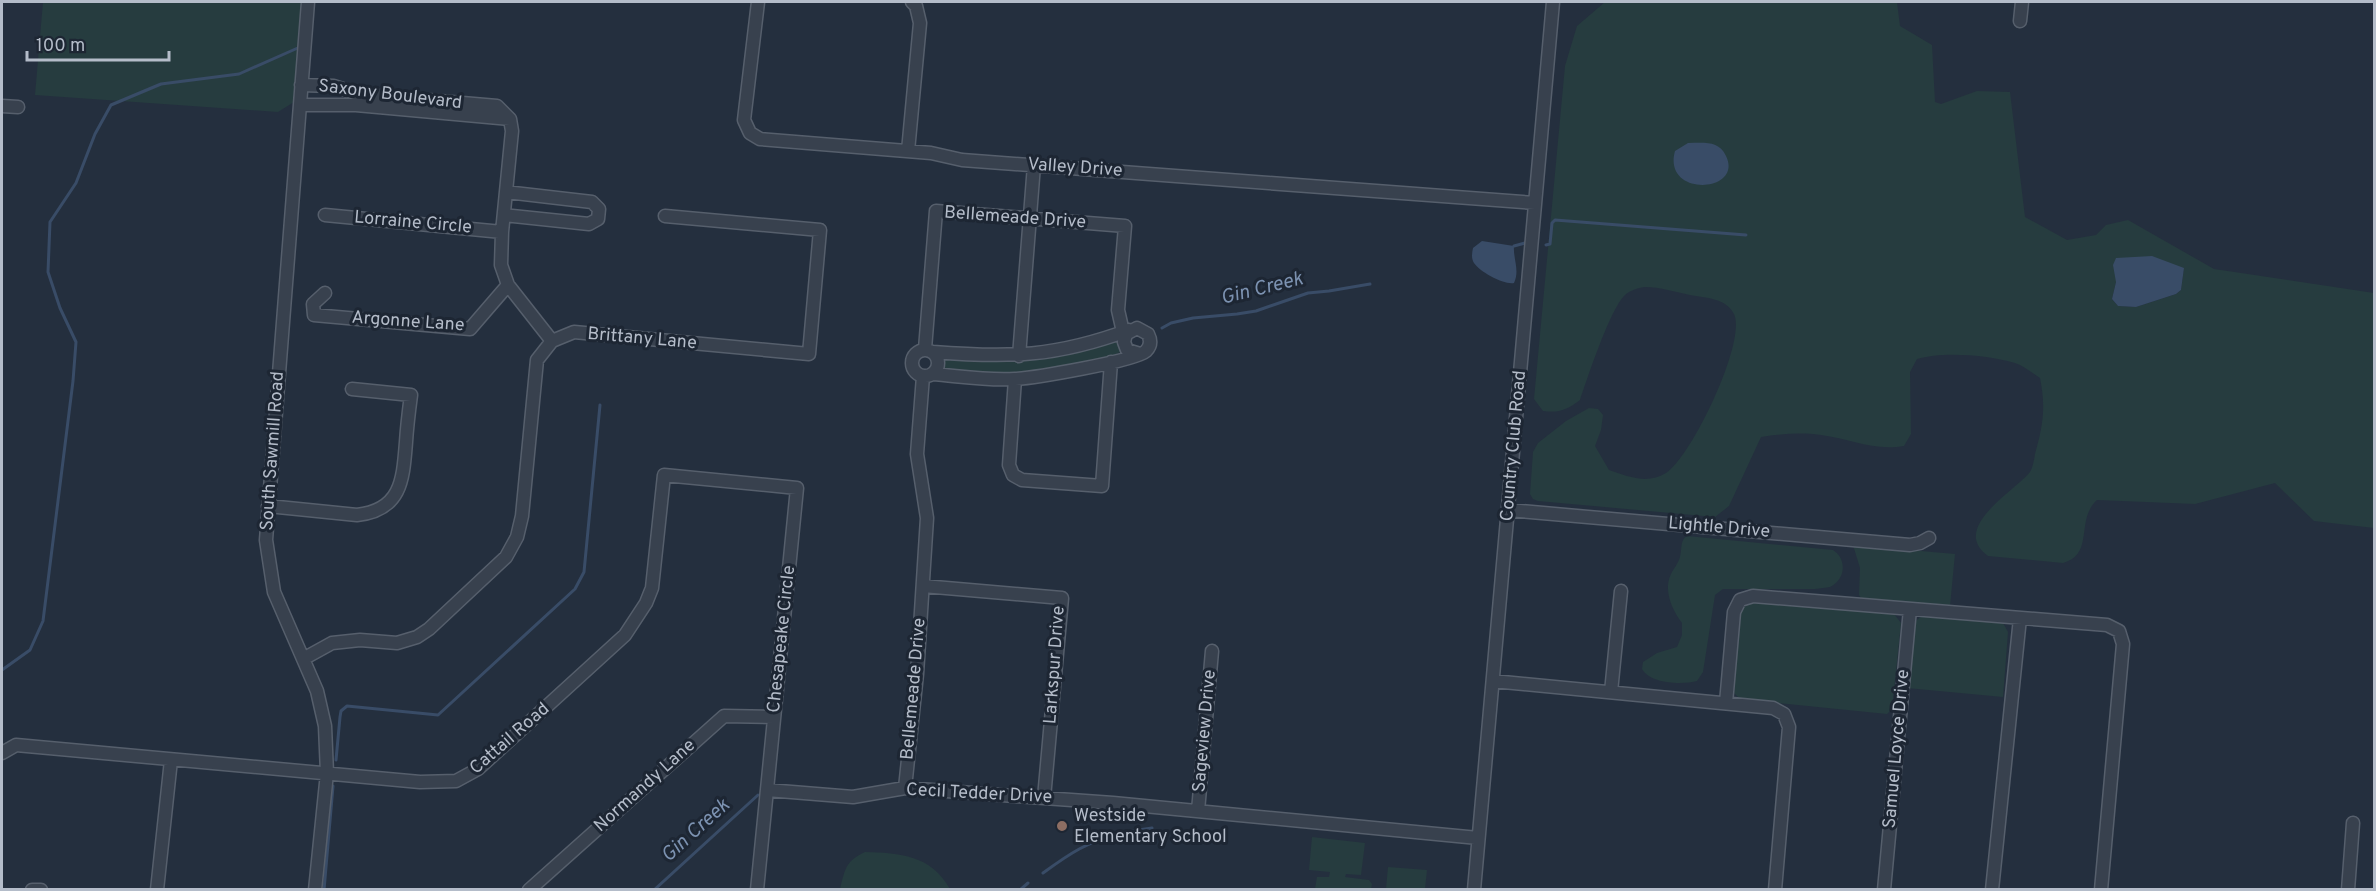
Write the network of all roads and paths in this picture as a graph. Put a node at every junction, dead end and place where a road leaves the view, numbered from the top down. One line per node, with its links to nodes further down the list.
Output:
1 (308, 2): 7 (street, South Sawmill Road)
2 (758, 2): 12 (street, Valley Drive)
3 (912, 2): 12 (street)
4 (1553, 2): 15 (street, Country Club Road)
5 (2022, 2): 6 (street)
6 (2020, 21)
7 (301, 85): 9 (street, South Sawmill Road); 11 (street, Saxony Boulevard)
8 (2, 105): 10 (street)
9 (300, 105): 11 (street, Saxony Boulevard); 33 (street, South Sawmill Road)
10 (18, 107)
11 (510, 119): 14 (street)
12 (908, 151): 13 (street, Valley Drive)
13 (1034, 165): 15 (street, Valley Drive); 19 (street)
14 (506, 192): 17 (street); 17 (street)
15 (1535, 203): 34 (street, Country Club Road)
16 (325, 215): 20 (street, Lorraine Circle)
17 (504, 215): 20 (street)
18 (665, 216): 24 (street, Brittany Lane)
19 (1029, 219): 23 (street, Bellemeade Drive); 25 (street, Bellemeade Drive); 27 (street)
20 (502, 232): 21 (street)
21 (508, 285): 22 (street, Argonne Lane); 24 (street)
22 (325, 294)
23 (1128, 331): 26 (street); 26 (street); 27 (street)
24 (552, 341): 41 (street)
25 (929, 351): 27 (street); 29 (street); 29 (street)
26 (1140, 354): 28 (street)
27 (1019, 356)
28 (1111, 362): 30 (street); 30 (street)
29 (927, 375): 30 (street); 36 (street, Bellemeade Drive)
30 (1015, 379)
31 (352, 389): 33 (street)
32 (797, 488): 45 (street, Chesapeake Circle); 48 (street, Cattail Road)
33 (268, 506): 41 (street, South Sawmill Road)
34 (1508, 510): 35 (street, Lightle Drive); 42 (street, Country Club Road)
35 (1929, 538)
36 (923, 586): 49 (street, Bellemeade Drive); 51 (street, Larkspur Drive)
37 (1621, 591): 43 (street)
38 (1910, 609): 39 (street); 44 (street); 63 (street, Samuel Loyce Drive)
39 (2020, 618): 64 (street); 65 (street)
40 (1212, 651): 52 (street, Sageview Drive)
41 (303, 659): 48 (street, South Sawmill Road)
42 (1493, 681): 43 (street); 54 (street, Country Club Road)
43 (1611, 692): 44 (street)
44 (1726, 703): 62 (street)
45 (774, 717): 50 (street, Chesapeake Circle); 59 (street, Normandy Lane)
46 (2, 753): 47 (street, Cattail Road)
47 (171, 760): 48 (street, Cattail Road); 57 (street)
48 (327, 773): 58 (street, South Sawmill Road)
49 (905, 788): 50 (street, Cecil Tedder Drive); 51 (street, Cecil Tedder Drive)
50 (767, 790): 60 (street, Chesapeake Circle)
51 (1044, 798): 52 (street, Cecil Tedder Drive)
52 (1198, 811): 54 (street, Cecil Tedder Drive)
53 (2353, 823): 66 (street)
54 (1479, 838): 61 (street, Country Club Road)
55 (32, 890): 56 (street)
56 (41, 890)
57 (157, 890)
58 (315, 890)
59 (529, 890)
60 (757, 890)
61 (1474, 890)
62 (1775, 890)
63 (1884, 890)
64 (1992, 890)
65 (2101, 890)
66 (2348, 890)

